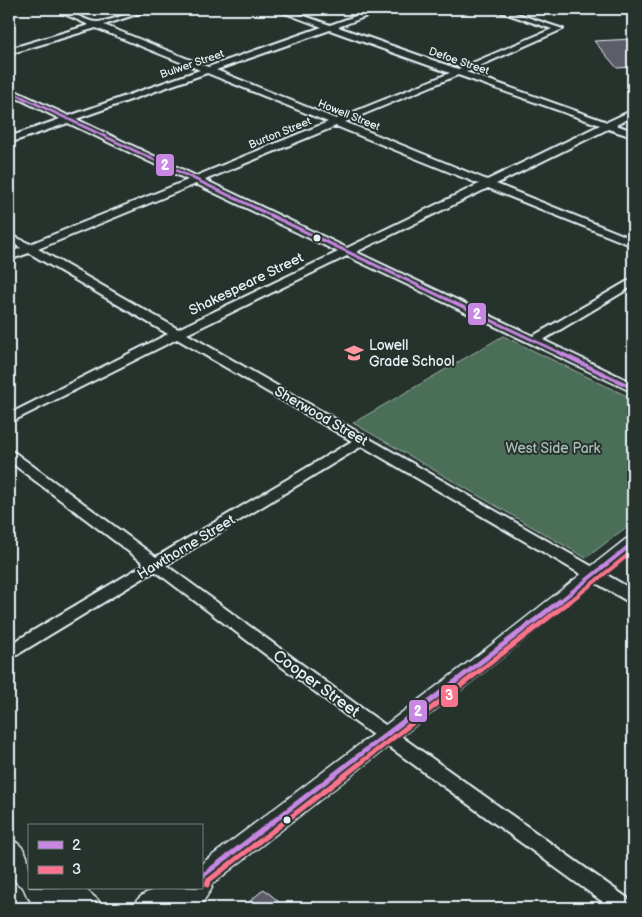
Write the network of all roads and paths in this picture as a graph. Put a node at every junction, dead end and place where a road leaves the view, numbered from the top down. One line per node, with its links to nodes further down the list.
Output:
1 (57, 9): 6 (street, Howell Street)
2 (148, 9): 6 (street)
3 (278, 9): 7 (street, Defoe Street)
4 (382, 9): 7 (street, Bulwer Street)
5 (496, 9): 10 (street, Burton Street)
6 (96, 25): 8 (street); 9 (street, Howell Street)
7 (329, 27): 9 (street, Bulwer Street); 10 (street, Defoe Street)
8 (9, 52)
9 (208, 70): 13 (street, Bulwer Street); 14 (street, Howell Street)
10 (458, 73): 14 (street, Burton Street); 15 (street, Defoe Street)
11 (9, 91): 13 (street)
12 (633, 113): 15 (street, Shakespeare Street)
13 (66, 119): 17 (street, Bulwer Street); 18 (street)
14 (338, 122): 18 (street, Burton Street); 19 (street, Howell Street)
15 (608, 125): 16 (street, Defoe Street); 19 (street, Shakespeare Street)
16 (633, 134)
17 (9, 140)
18 (196, 180): 22 (street, Burton Street); 23 (street)
19 (487, 184): 21 (street, Howell Street); 23 (street, Shakespeare Street)
20 (9, 237): 22 (street, Sherwood Street)
21 (633, 243)
22 (29, 248): 24 (street, Burton Street); 26 (street, Sherwood Street)
23 (347, 251): 26 (street, Shakespeare Street); 27 (street)
24 (9, 257)
25 (633, 281): 27 (street)
26 (178, 334): 29 (street, Shakespeare Street); 30 (street, Sherwood Street)
27 (535, 340): 28 (street)
28 (633, 388)
29 (9, 419)
30 (363, 440): 33 (street, Hawthorne Street); 34 (street, Sherwood Street)
31 (9, 455): 33 (street, Cooper Street)
32 (633, 543): 34 (street)
33 (155, 565): 36 (street, Hawthorne Street); 37 (street, Cooper Street)
34 (594, 574): 35 (street, Sherwood Street); 37 (street)
35 (633, 596)
36 (9, 652)
37 (386, 735): 40 (street); 49 (street, Cooper Street)
38 (17, 856): 39 (main road)
39 (28, 876)
40 (202, 880)
41 (38, 890): 45 (main road)
42 (66, 890): 46 (main road)
43 (172, 890): 47 (main road)
44 (195, 890): 48 (main road)
45 (52, 908)
46 (89, 908)
47 (145, 908)
48 (183, 908)
49 (626, 908)

